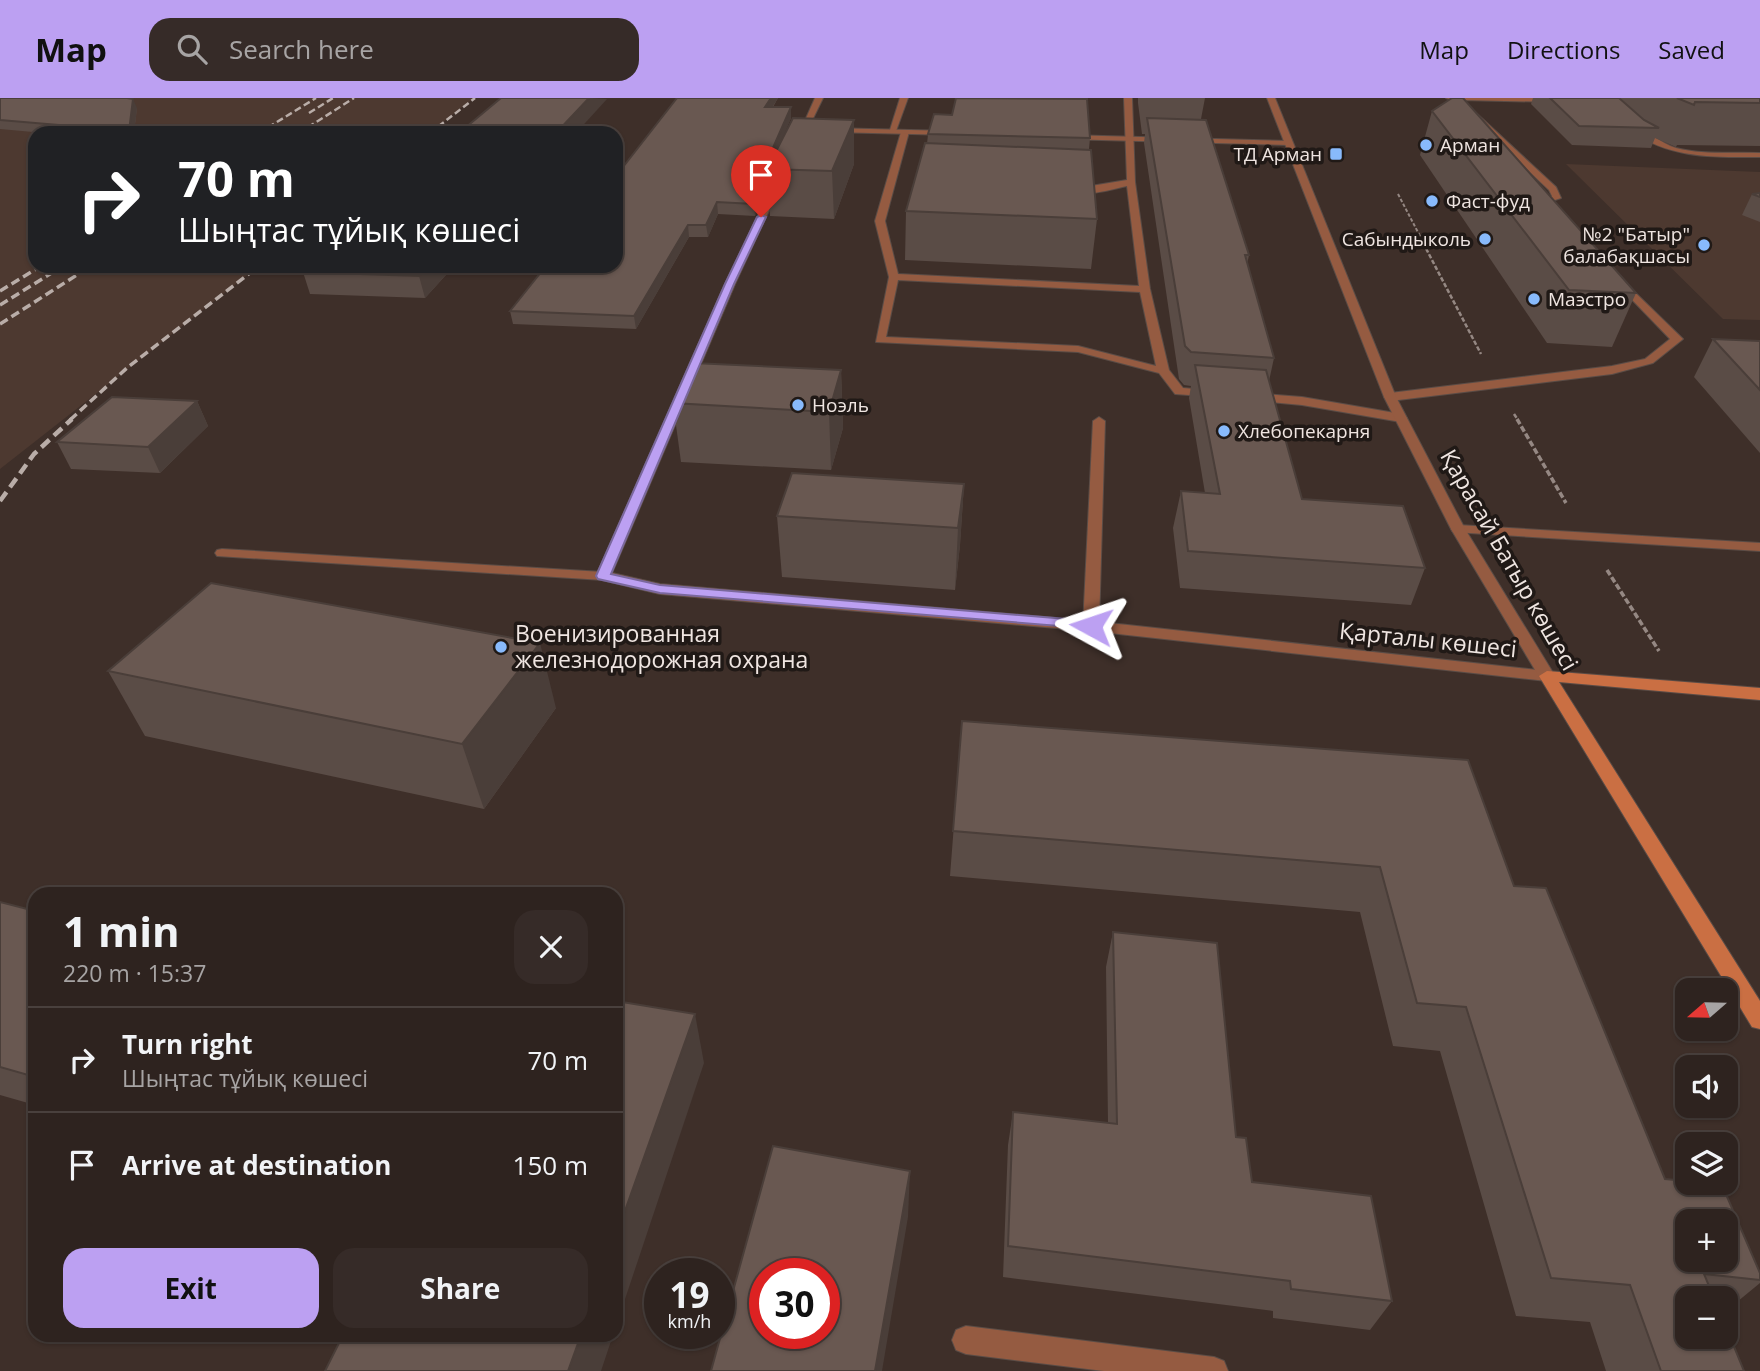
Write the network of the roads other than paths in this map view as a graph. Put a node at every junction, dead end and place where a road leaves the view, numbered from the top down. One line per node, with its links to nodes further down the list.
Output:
1 (819, 98): 9 (street)
2 (904, 98): 10 (street)
3 (1128, 98): 14 (street)
4 (1271, 98): 15 (street, Қарасай Батыр көшесі)
5 (1450, 98): 6 (street)
6 (1455, 98): 7 (street); 21 (street)
7 (1565, 101)
8 (1631, 126): 16 (street)
9 (804, 129): 10 (street); 34 (street)
10 (892, 131): 11 (street)
11 (905, 132): 12 (street); 17 (street)
12 (961, 133)
13 (1059, 136): 14 (street)
14 (1129, 139): 15 (street); 18 (street)
15 (1289, 143): 28 (street, Қарасай Батыр көшесі)
16 (1760, 155)
17 (893, 182): 19 (street); 23 (street)
18 (1131, 182): 20 (street); 24 (street)
19 (906, 183)
20 (1065, 190)
21 (1562, 220)
22 (1610, 270): 28 (street)
23 (894, 277): 24 (street); 25 (street)
24 (1145, 289): 25 (street)
25 (1163, 370): 26 (street)
26 (1220, 394)
27 (1234, 396): 29 (street)
28 (1390, 397): 29 (street, Қарасай Батыр көшесі)
29 (1401, 418): 31 (street, Қарасай Батыр көшесі)
30 (1099, 421): 35 (street)
31 (1458, 529): 32 (street); 36 (street, Қарасай Батыр көшесі)
32 (1760, 547)
33 (222, 553): 34 (street, Қарталы көшесі)
34 (603, 576): 35 (street, Қарталы көшесі)
35 (1091, 626): 36 (street, Қарталы көшесі)
36 (1547, 676): 37 (main road, Қарталы көшесі); 38 (main road, Қарасай Батыр көшесі)
37 (1760, 694)
38 (1760, 1020)
39 (966, 1340): 40 (street)
40 (1214, 1371)

